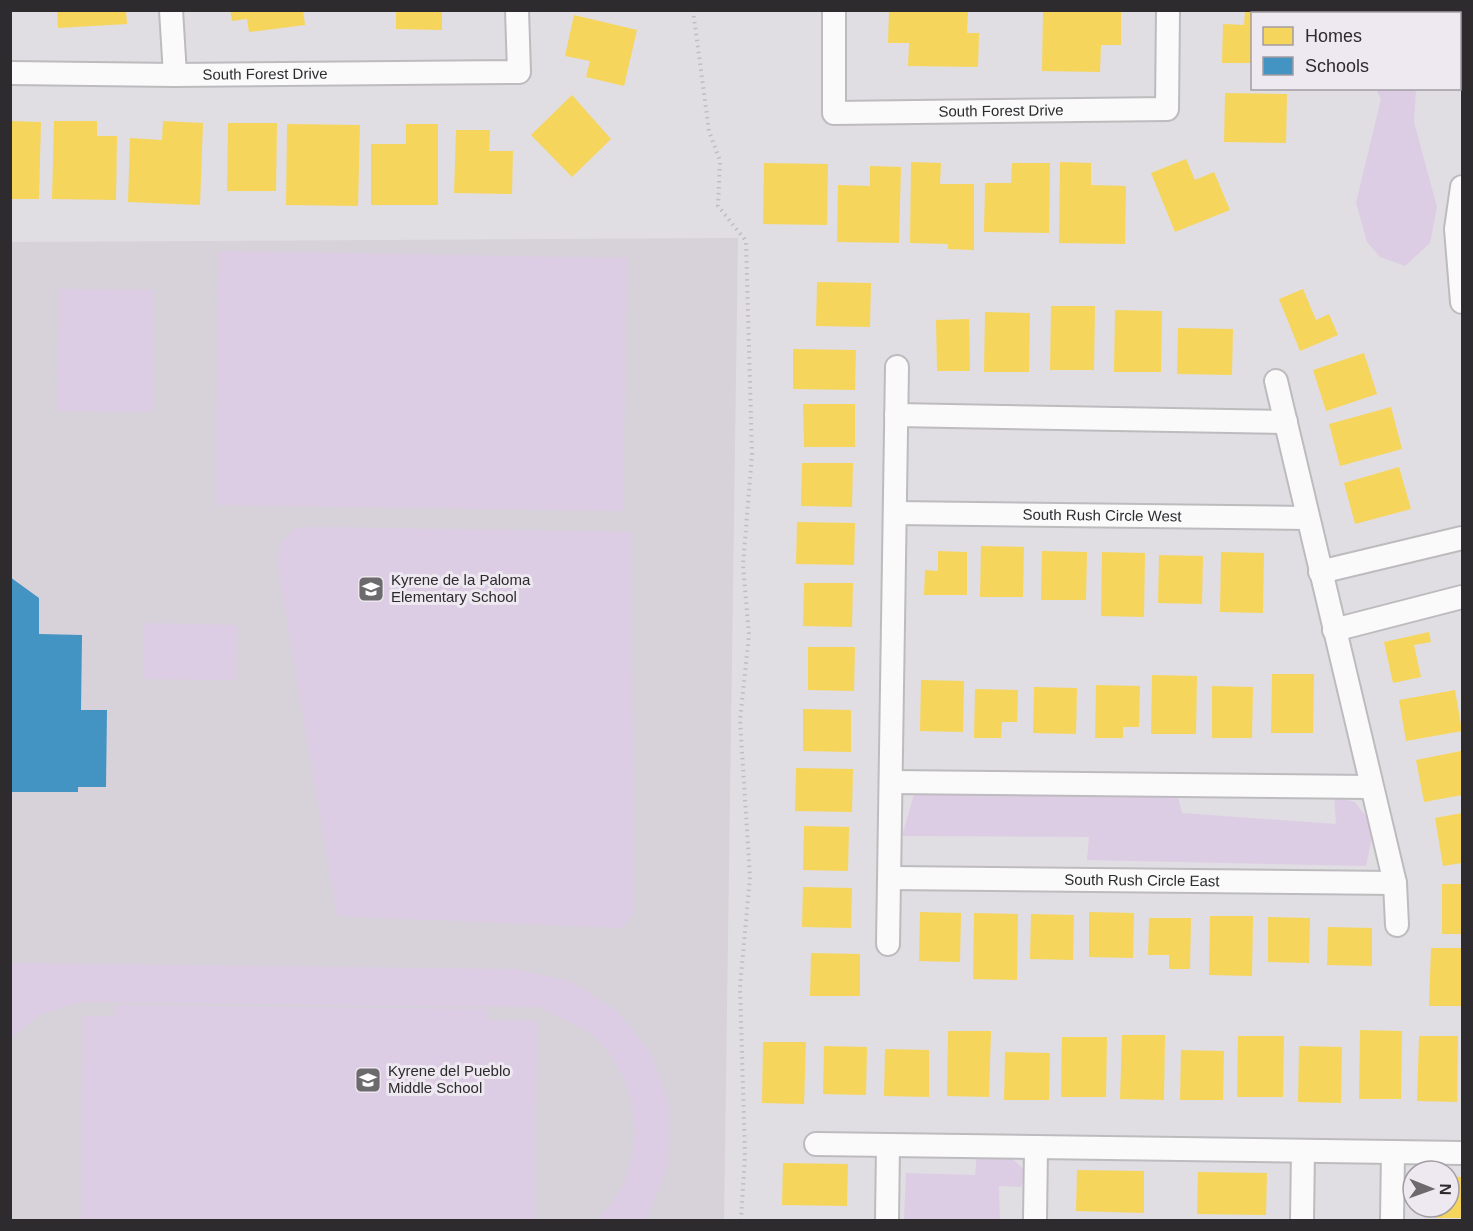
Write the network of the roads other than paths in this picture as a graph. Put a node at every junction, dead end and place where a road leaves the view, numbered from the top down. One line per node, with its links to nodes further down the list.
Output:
1 (171, 10): 6 (street)
2 (517, 10): 6 (street, South Forest Drive)
3 (834, 10): 4 (street, South Forest Drive)
4 (1168, 10)
5 (10, 73): 6 (street, South Forest Drive)
6 (175, 75)
7 (1462, 187): 8 (street)
8 (1462, 302)
9 (897, 367): 11 (street)
10 (1276, 381): 12 (street)
11 (896, 415): 12 (street); 13 (street)
12 (1286, 422): 14 (street)
13 (896, 513): 14 (street, South Rush Circle West); 19 (street)
14 (1308, 518): 16 (street)
15 (1462, 538): 16 (street)
16 (1320, 572): 18 (street)
17 (1462, 597): 18 (street)
18 (1334, 630): 20 (street)
19 (891, 782): 20 (street); 21 (street)
20 (1371, 787): 22 (street)
21 (890, 878): 22 (street, South Rush Circle East); 24 (street)
22 (1395, 883): 23 (street)
23 (1397, 925)
24 (888, 944)
25 (816, 1144): 26 (street)
26 (888, 1146): 27 (street); 31 (street)
27 (1036, 1148): 28 (street); 32 (street)
28 (1304, 1151): 29 (street); 33 (street)
29 (1393, 1152): 30 (street); 34 (street)
30 (1462, 1153)
31 (887, 1221)
32 (1035, 1221)
33 (1302, 1221)
34 (1392, 1221)

